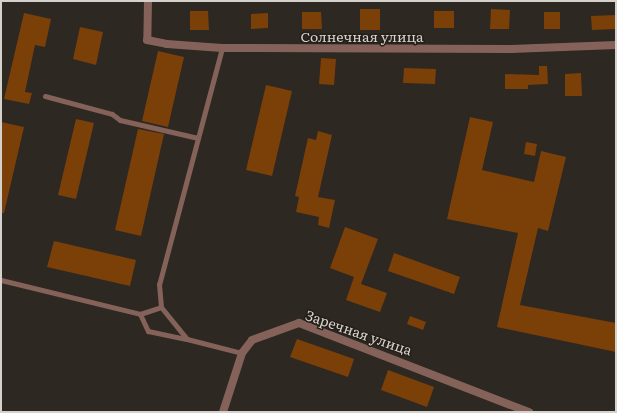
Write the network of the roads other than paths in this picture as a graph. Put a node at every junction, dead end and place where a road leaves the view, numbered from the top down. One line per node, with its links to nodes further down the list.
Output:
1 (148, 1): 3 (street, Солнечная улица)
2 (616, 45): 3 (street, Солнечная улица)
3 (222, 48): 5 (lane)
4 (45, 96): 5 (lane)
5 (198, 138): 7 (lane)
6 (1, 280): 8 (lane)
7 (161, 307): 8 (lane); 9 (lane)
8 (140, 314): 9 (lane)
9 (187, 339): 10 (lane)
10 (242, 353): 11 (street, Заречная улица); 12 (street, Заречная улица)
11 (223, 412)
12 (529, 412)

